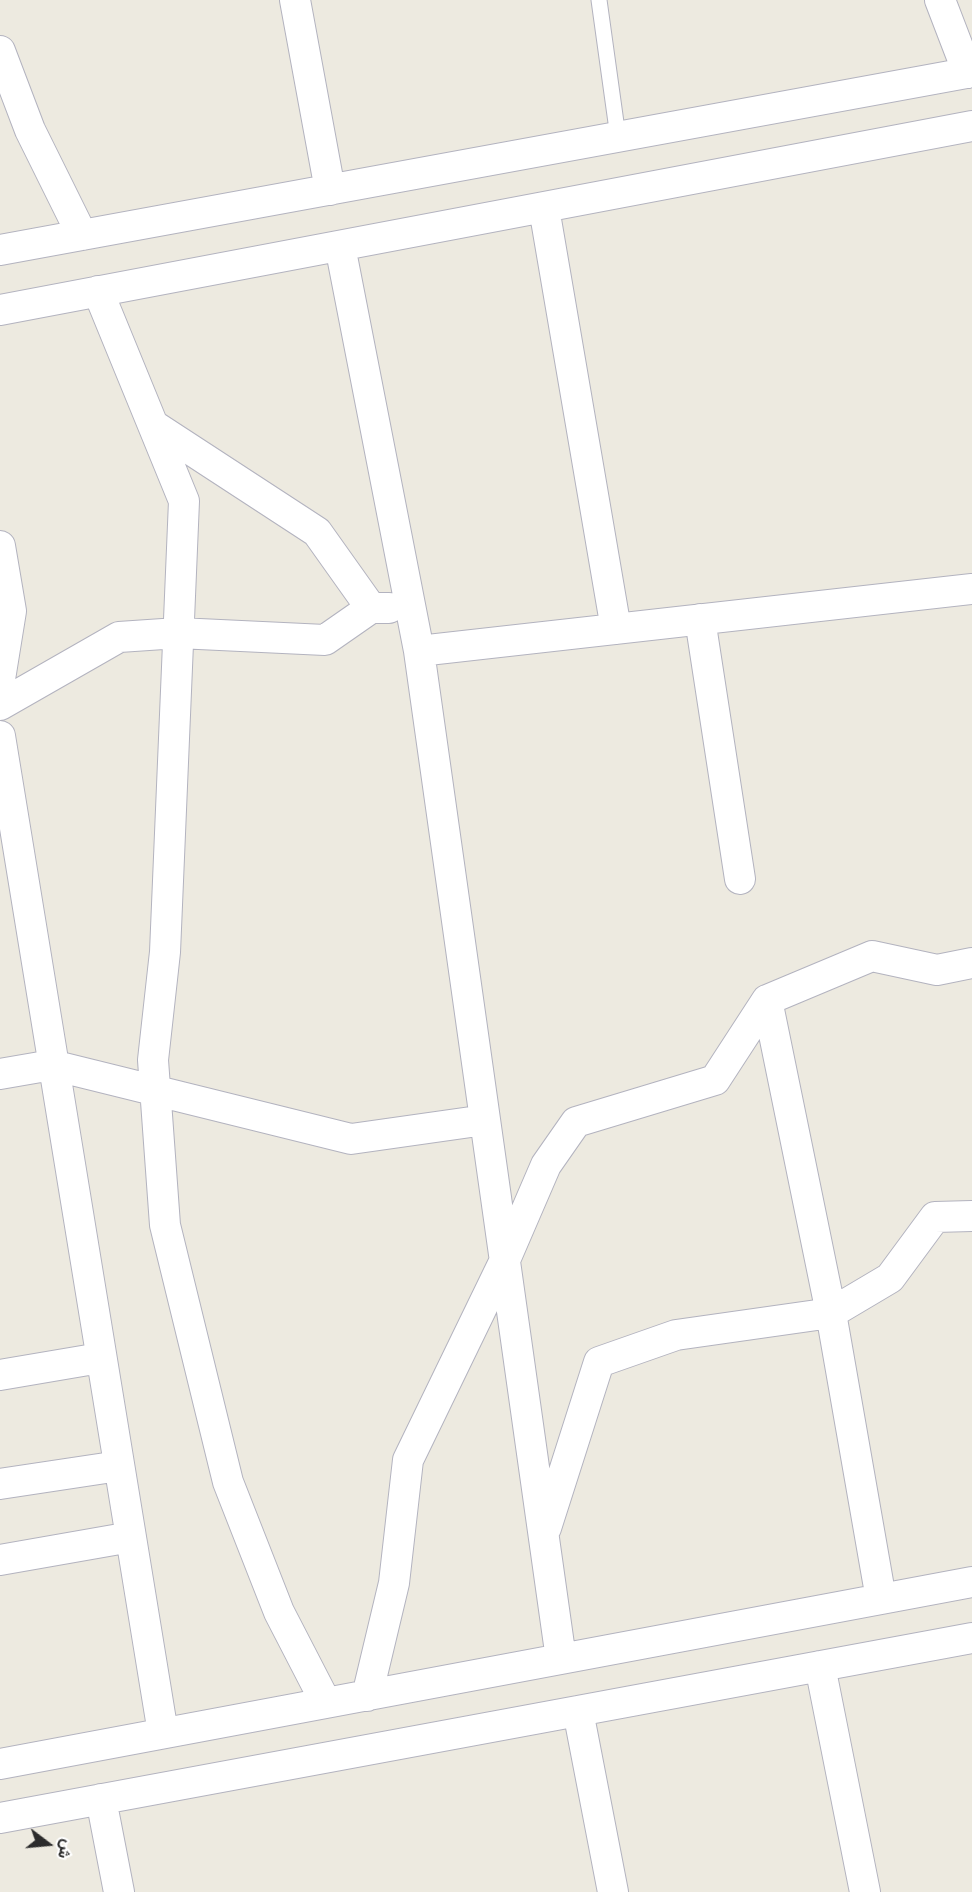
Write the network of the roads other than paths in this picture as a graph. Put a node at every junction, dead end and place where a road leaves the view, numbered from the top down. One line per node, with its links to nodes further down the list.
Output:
1 (295, 0): 8 (street)
2 (599, 0): 7 (lane)
3 (940, 0): 5 (street)
4 (0, 51): 10 (street)
5 (970, 73): 7 (street)
6 (972, 126): 9 (street)
7 (618, 137): 8 (street)
8 (330, 190): 10 (street)
9 (544, 208): 11 (street); 21 (street)
10 (82, 235): 12 (street)
11 (340, 246): 13 (street); 19 (street)
12 (0, 250)
13 (98, 291): 14 (street); 15 (street)
14 (0, 310)
15 (153, 425): 18 (street); 22 (street)
16 (0, 546): 24 (street)
17 (972, 589): 20 (street)
18 (371, 608): 19 (street); 22 (street)
19 (410, 608): 23 (street)
20 (700, 619): 21 (street); 27 (street)
21 (616, 629): 23 (street)
22 (178, 633): 25 (street); 32 (street)
23 (418, 651): 33 (street)
24 (0, 679)
25 (0, 705)
26 (1, 751): 30 (street)
27 (740, 879)
28 (972, 963): 29 (street)
29 (767, 999): 35 (street); 36 (street)
30 (52, 1065): 31 (street); 32 (street); 37 (street)
31 (0, 1074)
32 (156, 1092): 33 (street); 50 (street)
33 (485, 1120): 35 (street)
34 (972, 1215): 36 (street)
35 (505, 1260): 42 (street); 49 (street)
36 (831, 1313): 42 (street); 45 (street)
37 (100, 1358): 38 (street); 39 (street)
38 (0, 1375)
39 (119, 1466): 40 (street); 41 (street)
40 (0, 1484)
41 (131, 1537): 43 (street); 52 (street)
42 (544, 1537): 47 (street)
43 (0, 1560)
44 (972, 1582): 45 (street)
45 (880, 1599): 47 (street)
46 (972, 1638): 48 (street)
47 (561, 1659): 49 (street)
48 (820, 1666): 51 (street); 58 (street)
49 (367, 1696): 50 (street)
50 (326, 1703): 52 (street)
51 (578, 1711): 54 (street); 57 (street)
52 (163, 1733): 53 (street)
53 (0, 1764)
54 (101, 1799): 55 (street); 56 (street)
55 (0, 1818)
56 (119, 1892)
57 (613, 1892)
58 (865, 1892)

